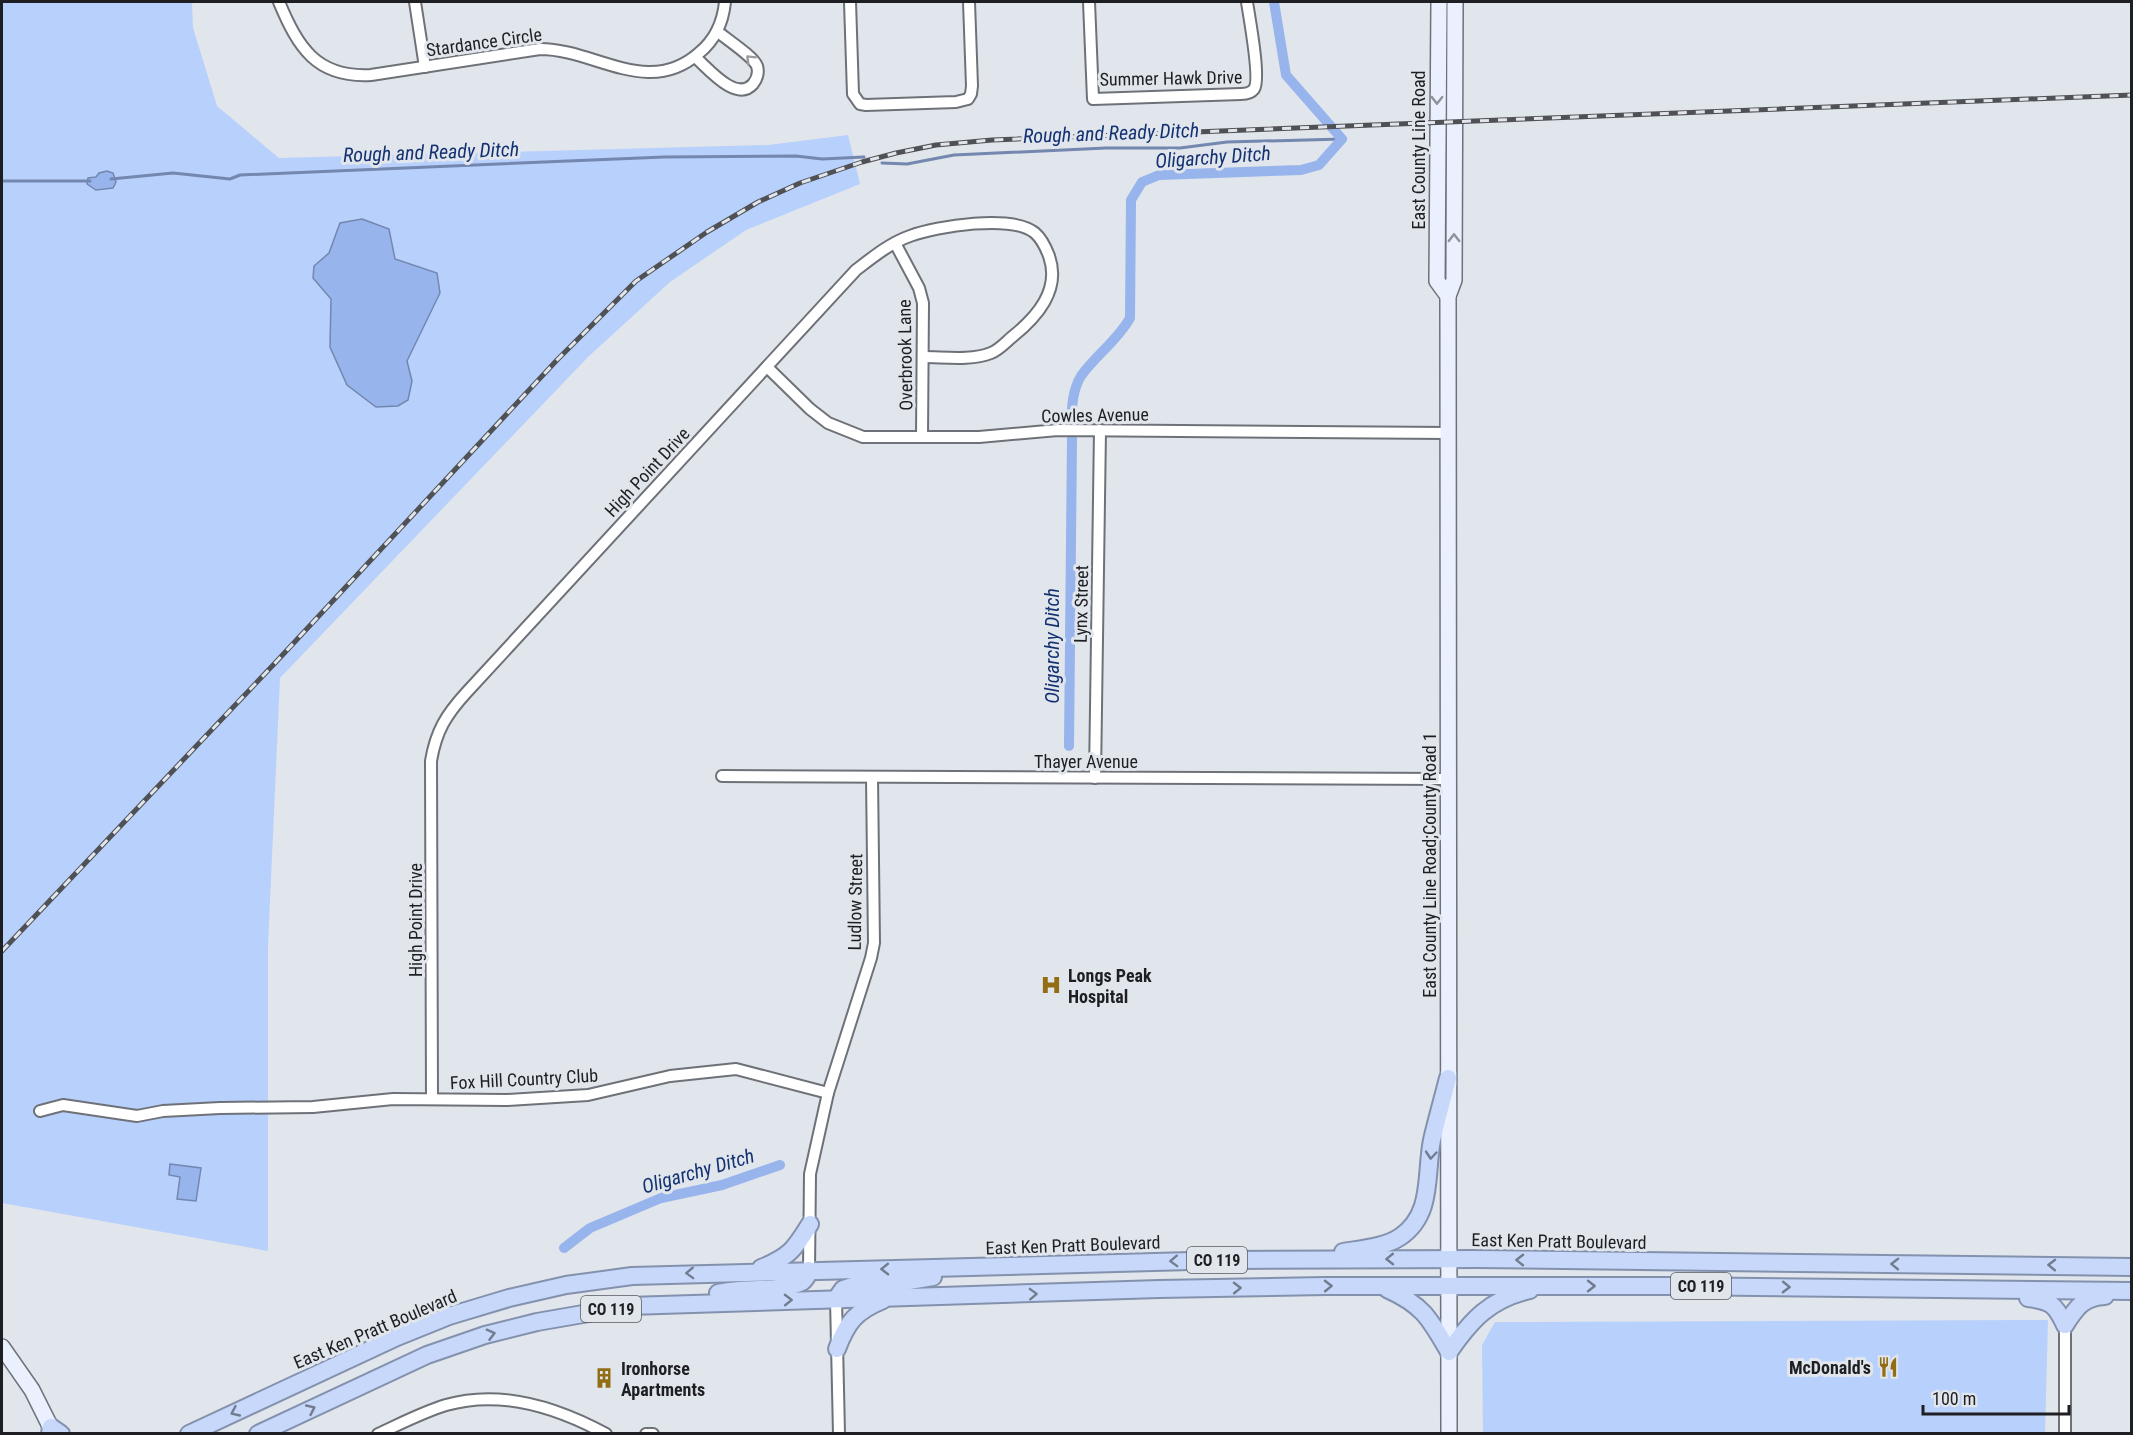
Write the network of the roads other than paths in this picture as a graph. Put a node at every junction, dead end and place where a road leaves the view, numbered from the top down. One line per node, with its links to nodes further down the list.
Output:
1 (279, 2): 12 (street, Stardance Circle)
2 (416, 2): 12 (street)
3 (725, 2): 10 (street, Stardance Circle)
4 (850, 2): 5 (street)
5 (969, 2)
6 (1089, 2): 7 (street, Summer Hawk Drive)
7 (1247, 2)
8 (1439, 2): 14 (main road, East County Line Road, one-way to 14)
9 (1455, 2): 14 (main road, one-way to 9)
10 (717, 31): 11 (street, Stardance Circle); 11 (street, one-way to 10)
11 (694, 57): 12 (street, Stardance Circle)
12 (425, 67)
13 (895, 243): 15 (street, Overbrook Lane); 15 (street, High Point Drive); 16 (street, High Point Drive)
14 (1448, 296): 18 (main road, East County Line Road;County Road 1)
15 (923, 357): 19 (street, Overbrook Lane)
16 (767, 367): 19 (street, Cowles Avenue); 26 (street, High Point Drive)
17 (1100, 430): 18 (street, Cowles Avenue); 19 (street, Cowles Avenue); 22 (street, Lynx Street)
18 (1449, 433): 23 (main road, East County Line Road;County Road 1)
19 (922, 437)
20 (722, 776): 21 (street, Thayer Avenue)
21 (872, 777): 22 (street, Thayer Avenue); 25 (street, Ludlow Street)
22 (1095, 778): 23 (street, Thayer Avenue)
23 (1449, 779): 24 (main road, East County Line Road;County Road 1)
24 (1448, 1078): 29 (main road, East County Line Road;County Road 1); 30 (highway, one-way to 30)
25 (828, 1093): 26 (street, Fox Hill Country Club); 28 (street)
26 (432, 1099): 27 (street, Fox Hill Country Club)
27 (40, 1111)
28 (810, 1224): 33 (street); 35 (highway)
29 (1449, 1259): 30 (highway, East Ken Pratt Boulevard / CO 119, one-way to 30); 31 (highway, East Ken Pratt Boulevard / CO 119, one-way to 29); 37 (main road, East County Line Road;County Road 1)
30 (1305, 1260): 32 (highway, East Ken Pratt Boulevard / CO 119, one-way to 32)
31 (2132, 1267)
32 (947, 1268): 33 (highway, East Ken Pratt Boulevard / CO 119, one-way to 33); 43 (highway)
33 (809, 1270): 35 (highway, East Ken Pratt Boulevard / CO 119); 44 (highway)
34 (2132, 1271): 40 (highway)
35 (753, 1272): 51 (highway, East Ken Pratt Boulevard / CO 119, one-way to 51)
36 (1380, 1286): 37 (highway, CO 119); 42 (highway, CO 119, one-way to 36); 49 (highway)
37 (1449, 1286): 38 (highway, CO 119); 49 (main road, East County Line Road;County Road 1)
38 (1548, 1286): 39 (highway, CO 119, one-way to 39); 49 (highway)
39 (1953, 1289): 40 (highway, CO 119); 45 (highway)
40 (2064, 1291): 41 (highway, CO 119); 45 (highway)
41 (2132, 1293): 46 (highway)
42 (889, 1298): 43 (highway, CO 119); 48 (highway)
43 (836, 1299): 44 (highway, CO 119, one-way to 43); 48 (street)
44 (686, 1303): 52 (highway, CO 119, one-way to 44)
45 (2057, 1308): 46 (highway)
46 (2065, 1325): 59 (street)
47 (2, 1347): 50 (main road)
48 (837, 1349): 57 (street)
49 (1449, 1352): 58 (main road, East County Line Road;County Road 1)
50 (54, 1432)
51 (189, 1434)
52 (258, 1434)
53 (378, 1434): 54 (street)
54 (606, 1434)
55 (646, 1434): 56 (street)
56 (653, 1434)
57 (839, 1434)
58 (1449, 1434)
59 (2065, 1434)

